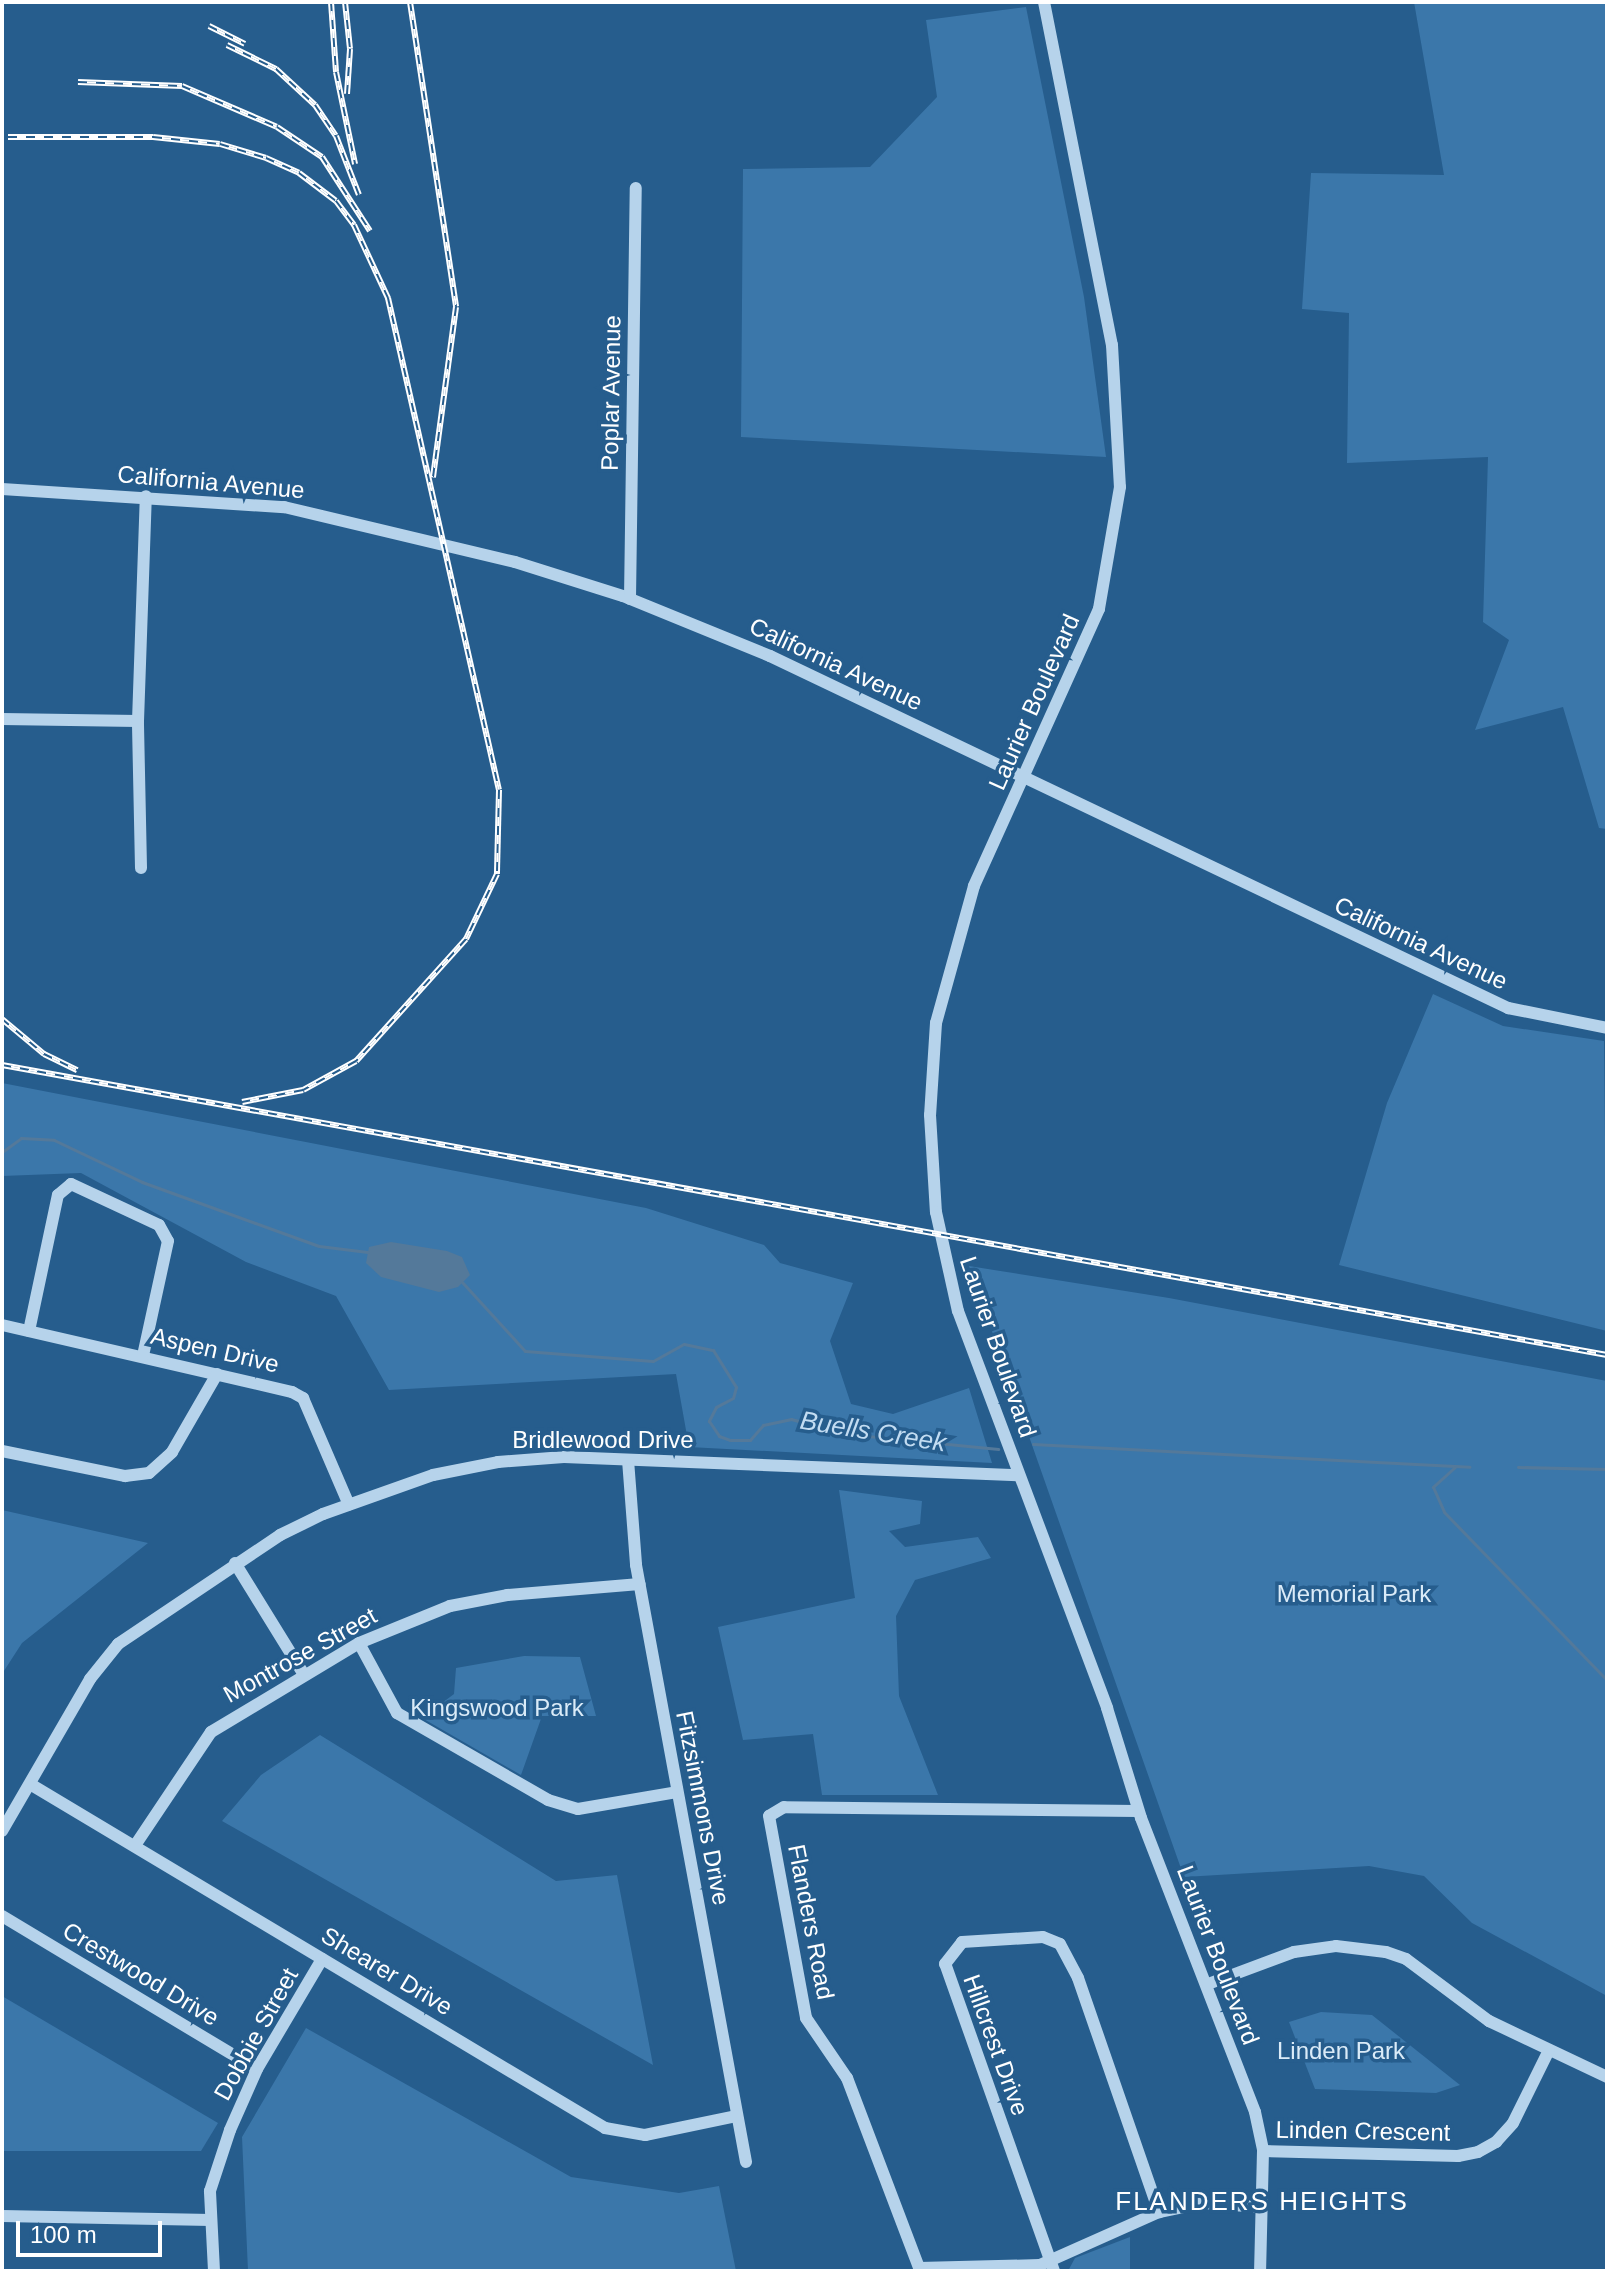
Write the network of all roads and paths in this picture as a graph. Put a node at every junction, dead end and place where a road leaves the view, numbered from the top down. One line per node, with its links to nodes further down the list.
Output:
1 (1044, 2): 8 (street, Laurier Boulevard)
2 (636, 188): 5 (street, Poplar Avenue)
3 (2, 489): 4 (street, California Avenue)
4 (146, 496): 5 (street, California Avenue); 7 (street)
5 (630, 599): 8 (street, California Avenue)
6 (2, 719): 7 (street)
7 (138, 721): 9 (street)
8 (1026, 777): 10 (street, California Avenue); 17 (street, Laurier Boulevard)
9 (141, 868)
10 (1607, 1028)
11 (2, 1325): 12 (street, Aspen Drive)
12 (29, 1331): 13 (street, Aspen Drive); 13 (street)
13 (143, 1356): 14 (street, Aspen Drive)
14 (217, 1374): 15 (street); 18 (street, Aspen Drive)
15 (2, 1451)
16 (628, 1460): 17 (street, Bridlewood Drive); 18 (street, Bridlewood Drive); 20 (street, Fitzsimmons Drive)
17 (1018, 1475): 25 (street, Laurier Boulevard)
18 (349, 1505): 19 (street, Bridlewood Drive)
19 (235, 1563): 22 (street); 23 (street, Bridlewood Drive)
20 (640, 1584): 21 (street, Montrose Street); 24 (street, Fitzsimmons Drive)
21 (359, 1643): 22 (street, Montrose Street); 24 (street)
22 (303, 1673): 27 (street, Montrose Street)
23 (30, 1784): 26 (street, Bridlewood Drive); 27 (street, Shearer Drive)
24 (677, 1792): 34 (street, Fitzsimmons Drive)
25 (1138, 1811): 30 (street, Laurier Boulevard); 41 (street, Flanders Road)
26 (2, 1831)
27 (136, 1844): 29 (street, Shearer Drive)
28 (2, 1916): 32 (street, Crestwood Drive)
29 (322, 1959): 32 (street, Dobbie Street); 34 (street, Shearer Drive)
30 (1208, 1984): 31 (street); 35 (street, Laurier Boulevard)
31 (1549, 2050): 33 (street); 35 (street, Linden Crescent)
32 (257, 2069): 40 (street, Dobbie Street)
33 (1607, 2077)
34 (737, 2116): 36 (street, Fitzsimmons Drive)
35 (1263, 2151): 37 (street, Laurier Boulevard)
36 (746, 2162)
37 (1261, 2207): 38 (street, Flanders Road); 43 (street, Laurier Boulevard)
38 (1159, 2212): 41 (street, Flanders Road); 41 (street, Hillcrest Drive)
39 (2, 2216): 40 (street)
40 (211, 2220): 42 (street, Dobbie Street)
41 (1053, 2265)
42 (214, 2271)
43 (1260, 2271)

